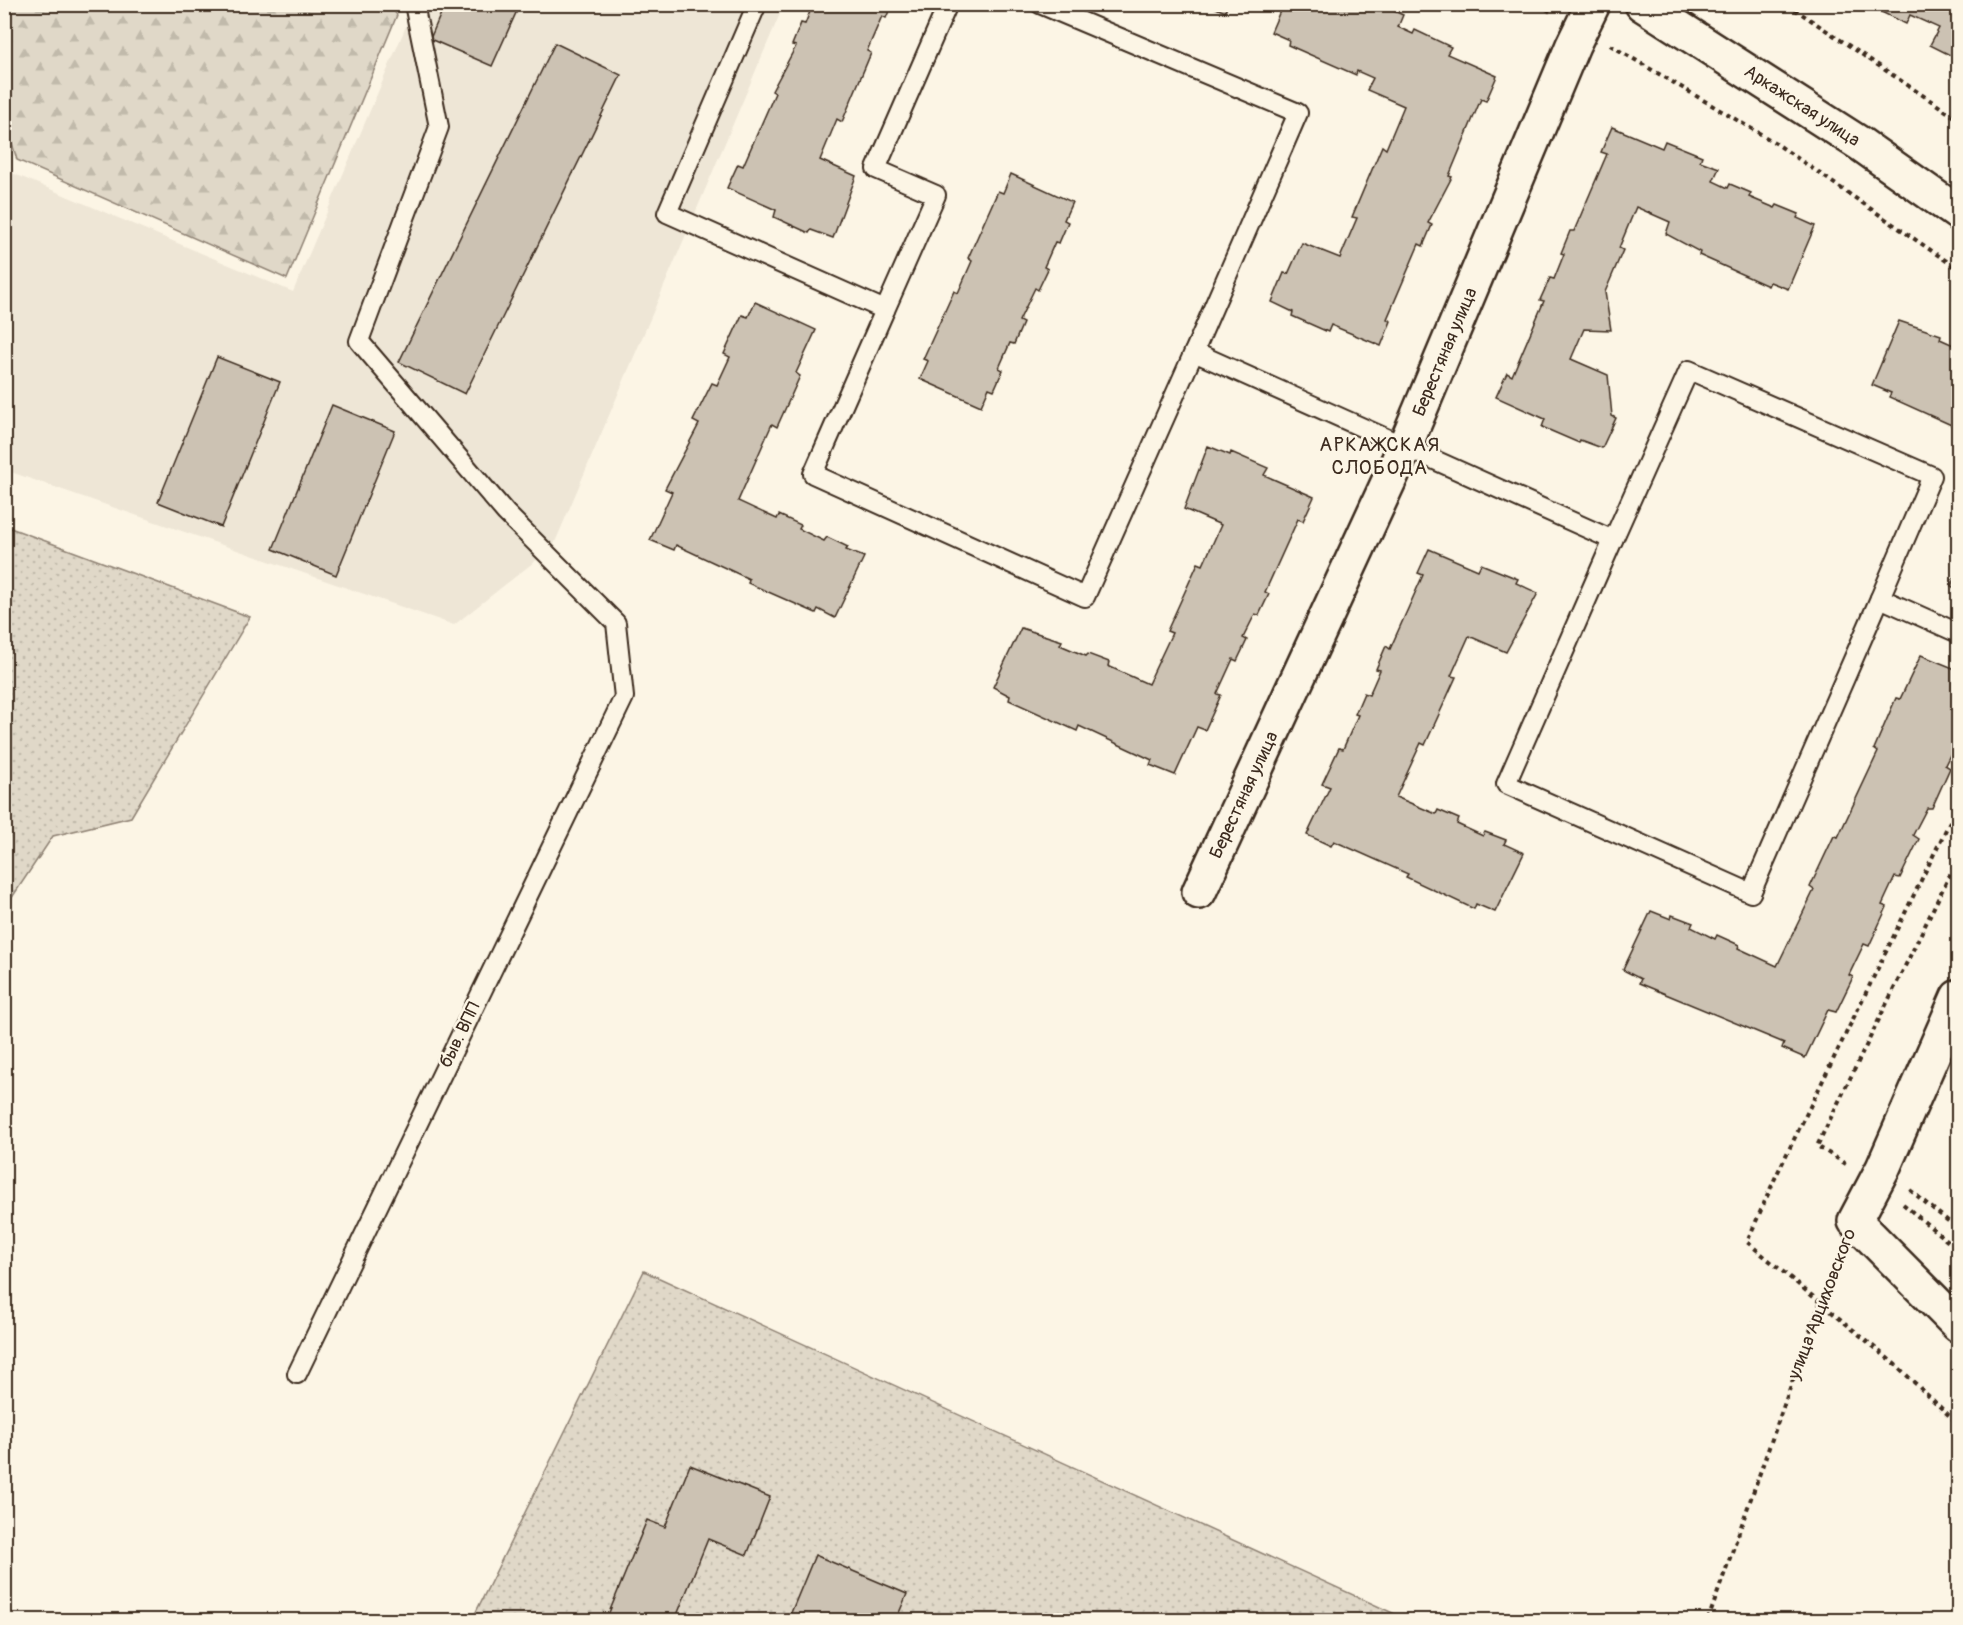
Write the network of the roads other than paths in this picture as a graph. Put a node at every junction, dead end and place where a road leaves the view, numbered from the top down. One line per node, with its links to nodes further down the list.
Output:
1 (414, 4): 17 (lane, быв. ВПП)
2 (757, 4): 8 (lane)
3 (948, 4): 8 (lane)
4 (1040, 4): 9 (lane)
5 (1593, 4): 10 (street, Берестяная улица)
6 (1642, 4): 7 (street, Аркажская улица)
7 (1959, 213)
8 (885, 310): 9 (lane)
9 (1194, 352): 10 (lane)
10 (1406, 446): 11 (lane); 14 (street, Берестяная улица)
11 (1613, 540): 12 (lane); 12 (lane)
12 (1880, 598): 13 (lane)
13 (1959, 633)
14 (1199, 892)
15 (1959, 997): 16 (street, улица Арциховского)
16 (1959, 1324)
17 (297, 1374)

